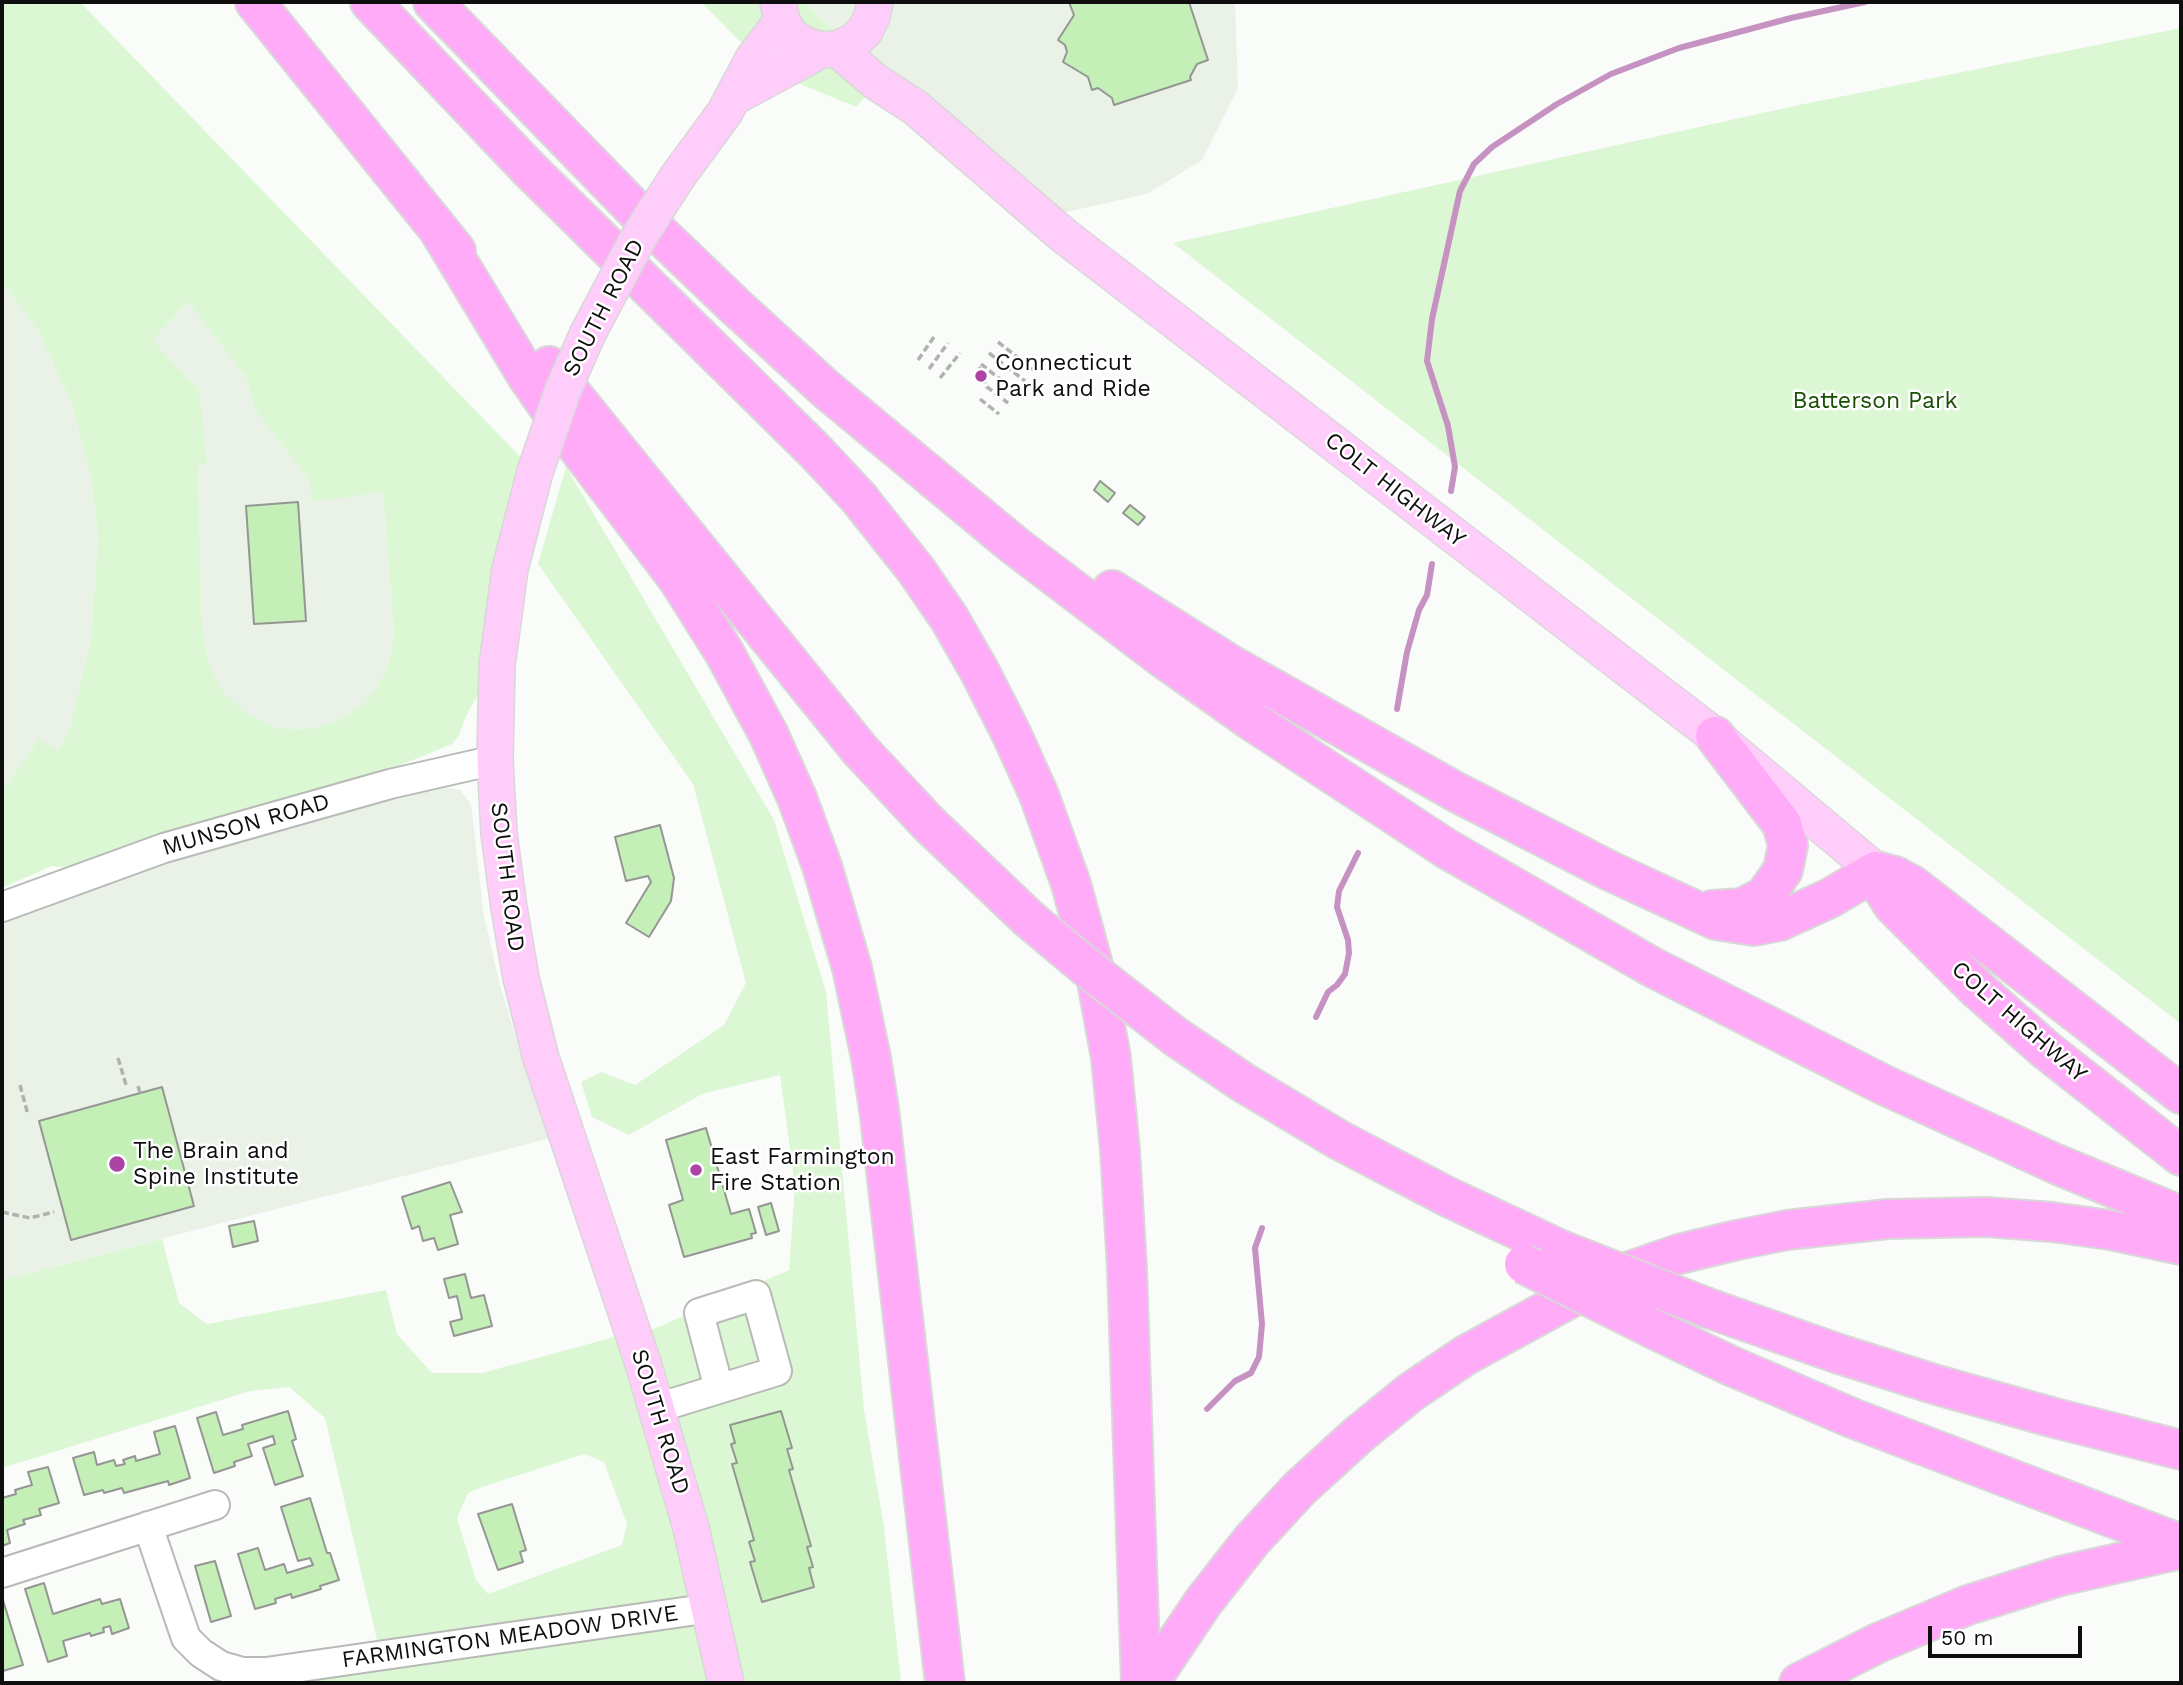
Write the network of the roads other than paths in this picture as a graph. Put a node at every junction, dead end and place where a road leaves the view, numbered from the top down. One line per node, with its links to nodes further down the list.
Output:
1 (255, 2): 7 (highway)
2 (370, 2): 28 (highway)
3 (433, 2): 8 (highway)
4 (780, 11): 5 (main road, COLT HIGHWAY); 6 (main road, SOUTH ROAD)
5 (849, 33): 6 (main road, SOUTH ROAD); 9 (main road, COLT HIGHWAY)
6 (734, 97): 10 (main road, SOUTH ROAD, bridge)
7 (440, 232): 15 (highway, bridge); 27 (highway)
8 (1014, 545): 13 (highway); 17 (highway)
9 (1715, 736): 11 (main road, COLT HIGHWAY); 13 (highway)
10 (495, 760): 12 (street, MUNSON ROAD); 19 (main road, SOUTH ROAD)
11 (1876, 871): 13 (highway); 14 (highway, COLT HIGHWAY); 16 (highway, COLT HIGHWAY)
12 (2, 907)
13 (1684, 907)
14 (2181, 1094)
15 (1287, 1110): 20 (highway, bridge); 23 (highway, bridge)
16 (2181, 1156)
17 (2179, 1225): 29 (highway)
18 (719, 1389): 19 (street)
19 (657, 1408): 25 (main road, SOUTH ROAD)
20 (2181, 1450)
21 (215, 1505): 22 (street)
22 (148, 1526): 24 (street); 25 (street, FARMINGTON MEADOW DRIVE)
23 (2181, 1547): 30 (highway)
24 (2, 1573)
25 (711, 1608): 26 (main road, SOUTH ROAD)
26 (726, 1683)
27 (945, 1683)
28 (1140, 1683)
29 (1149, 1683)
30 (1799, 1683)

